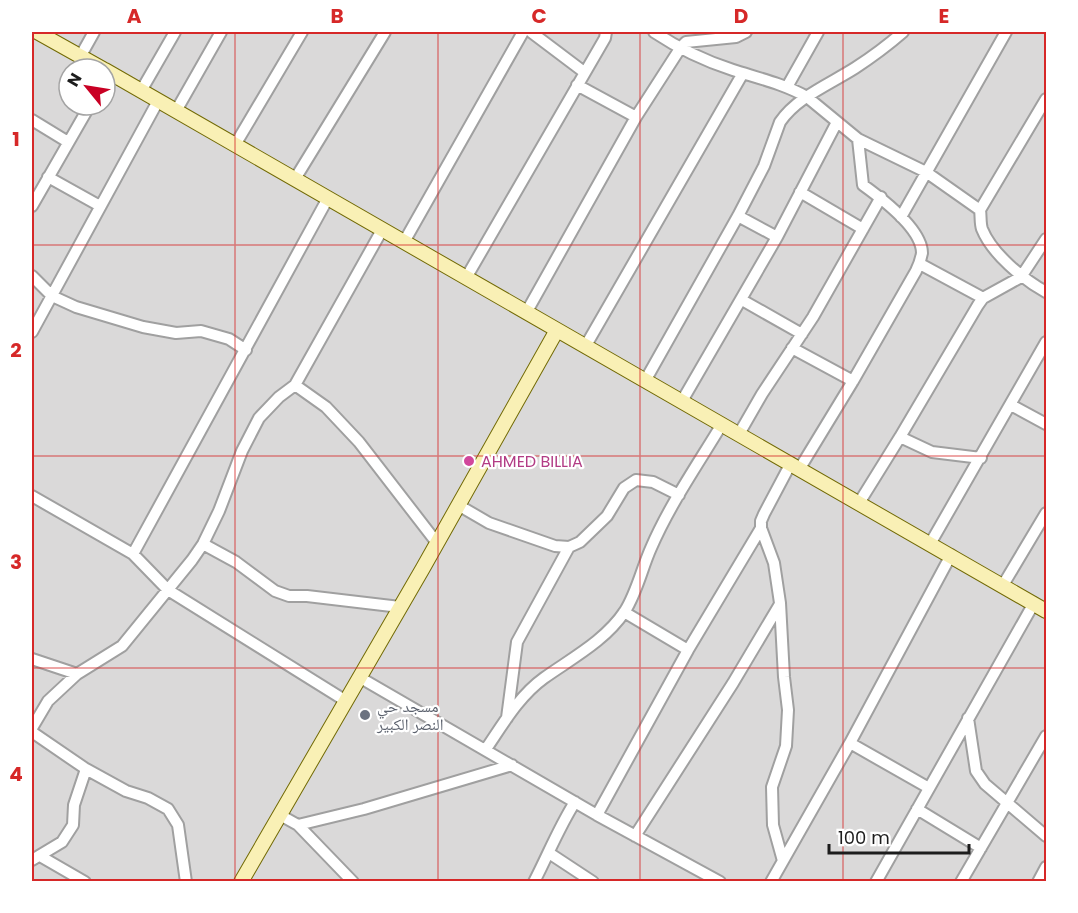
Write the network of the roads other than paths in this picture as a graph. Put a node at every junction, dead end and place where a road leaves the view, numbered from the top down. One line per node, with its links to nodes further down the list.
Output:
1 (37, 32): 16 (main road)
2 (94, 32): 16 (street)
3 (175, 32): 22 (street)
4 (221, 32): 26 (street)
5 (303, 32): 33 (street)
6 (385, 32): 36 (street)
7 (523, 32): 49 (street)
8 (531, 32): 17 (street)
9 (606, 32): 17 (street)
10 (654, 32): 15 (street)
11 (746, 32): 15 (street)
12 (818, 32): 21 (street)
13 (903, 32): 23 (street)
14 (1006, 32): 34 (street)
15 (681, 47): 18 (street); 28 (street)
16 (80, 57)
17 (584, 72): 20 (street)
18 (743, 73): 21 (street); 63 (street)
19 (117, 78): 22 (main road)
20 (576, 85): 28 (street); 53 (street)
21 (787, 87): 23 (street)
22 (141, 91): 24 (main road)
23 (807, 97): 30 (street); 43 (street)
24 (158, 101): 26 (main road); 41 (street)
25 (1046, 101): 42 (street)
26 (176, 111): 33 (main road)
27 (83, 117): 32 (street)
28 (636, 117): 58 (street)
29 (32, 120): 32 (street)
30 (837, 122): 31 (street); 37 (street)
31 (858, 139): 34 (street); 38 (street)
32 (68, 142): 35 (street)
33 (235, 145): 36 (main road)
34 (926, 172): 42 (street); 44 (street)
35 (48, 177): 40 (street); 41 (street)
36 (295, 179): 39 (main road)
37 (800, 192): 45 (street); 47 (street)
38 (881, 197): 44 (street); 45 (street)
39 (328, 198): 46 (main road); 65 (street)
40 (32, 206)
41 (100, 206): 55 (street)
42 (981, 210): 52 (street)
43 (738, 216): 47 (street); 66 (street)
44 (901, 217): 50 (street)
45 (863, 229): 61 (street)
46 (382, 230): 49 (main road); 68 (street)
47 (777, 237): 57 (street)
48 (1047, 239): 52 (street)
49 (404, 242): 53 (main road)
50 (920, 264): 56 (street); 67 (street)
51 (32, 276): 55 (street)
52 (1021, 277): 54 (street); 56 (street)
53 (466, 278): 58 (main road)
54 (1047, 292)
55 (52, 296): 60 (street); 65 (street)
56 (983, 298): 74 (street)
57 (742, 300): 61 (street); 69 (street)
58 (526, 313): 59 (main road)
59 (557, 330): 63 (main road); 80 (main road)
60 (32, 333)
61 (802, 334): 64 (street)
62 (1047, 342): 70 (street)
63 (585, 347): 66 (main road)
64 (792, 348): 67 (street); 73 (street)
65 (246, 350): 87 (street)
66 (645, 381): 69 (main road)
67 (853, 381): 76 (street)
68 (295, 385): 83 (street); 84 (street)
69 (682, 401): 71 (main road)
70 (1011, 405): 72 (street); 75 (street)
71 (722, 424): 73 (main road); 77 (street)
72 (1047, 424)
73 (739, 434): 76 (main road)
74 (900, 437): 75 (street); 79 (street)
75 (981, 459): 85 (street)
76 (796, 466): 79 (main road); 82 (street)
77 (679, 495): 86 (street); 95 (street)
78 (32, 496): 87 (street)
79 (859, 503): 85 (main road)
80 (458, 505): 84 (main road); 86 (street)
81 (1047, 513): 89 (street)
82 (761, 528): 91 (street); 96 (street)
83 (203, 543): 90 (street); 93 (street)
84 (437, 543): 93 (main road)
85 (930, 544): 88 (main road)
86 (569, 546): 101 (street)
87 (134, 554): 90 (street)
88 (951, 555): 89 (main road); 105 (street)
89 (1003, 585): 92 (main road)
90 (168, 590): 98 (street); 100 (street)
91 (780, 603): 117 (street); 121 (street)
92 (1034, 603): 94 (main road); 102 (street)
93 (400, 607): 99 (main road)
94 (1047, 611)
95 (624, 612): 96 (street); 101 (street)
96 (688, 650): 114 (street)
97 (32, 659): 98 (street)
98 (76, 674): 103 (street)
99 (359, 677): 100 (main road); 106 (street)
100 (346, 701): 113 (main road)
101 (507, 718): 106 (street)
102 (968, 718): 109 (street); 111 (street)
103 (32, 730): 108 (street)
104 (1047, 736): 111 (street)
105 (850, 743): 109 (street); 121 (street)
106 (486, 749): 107 (street)
107 (512, 765): 110 (street); 115 (street)
108 (86, 769): 120 (street); 124 (street)
109 (928, 788): 112 (street)
110 (575, 802): 114 (street); 119 (street)
111 (1008, 803): 116 (street); 118 (street)
112 (917, 808): 118 (street); 131 (street)
113 (280, 815): 115 (street); 125 (main road)
114 (597, 815): 117 (street)
115 (298, 825): 126 (street)
116 (1047, 836)
117 (635, 837): 129 (street)
118 (981, 848): 132 (street)
119 (549, 853): 127 (street); 128 (street)
120 (36, 858): 123 (street)
121 (783, 861): 130 (street)
122 (1047, 867): 133 (street)
123 (82, 881)
124 (186, 882)
125 (241, 882)
126 (353, 882)
127 (534, 882)
128 (593, 882)
129 (720, 882)
130 (771, 882)
131 (876, 882)
132 (961, 882)
133 (1038, 882)

